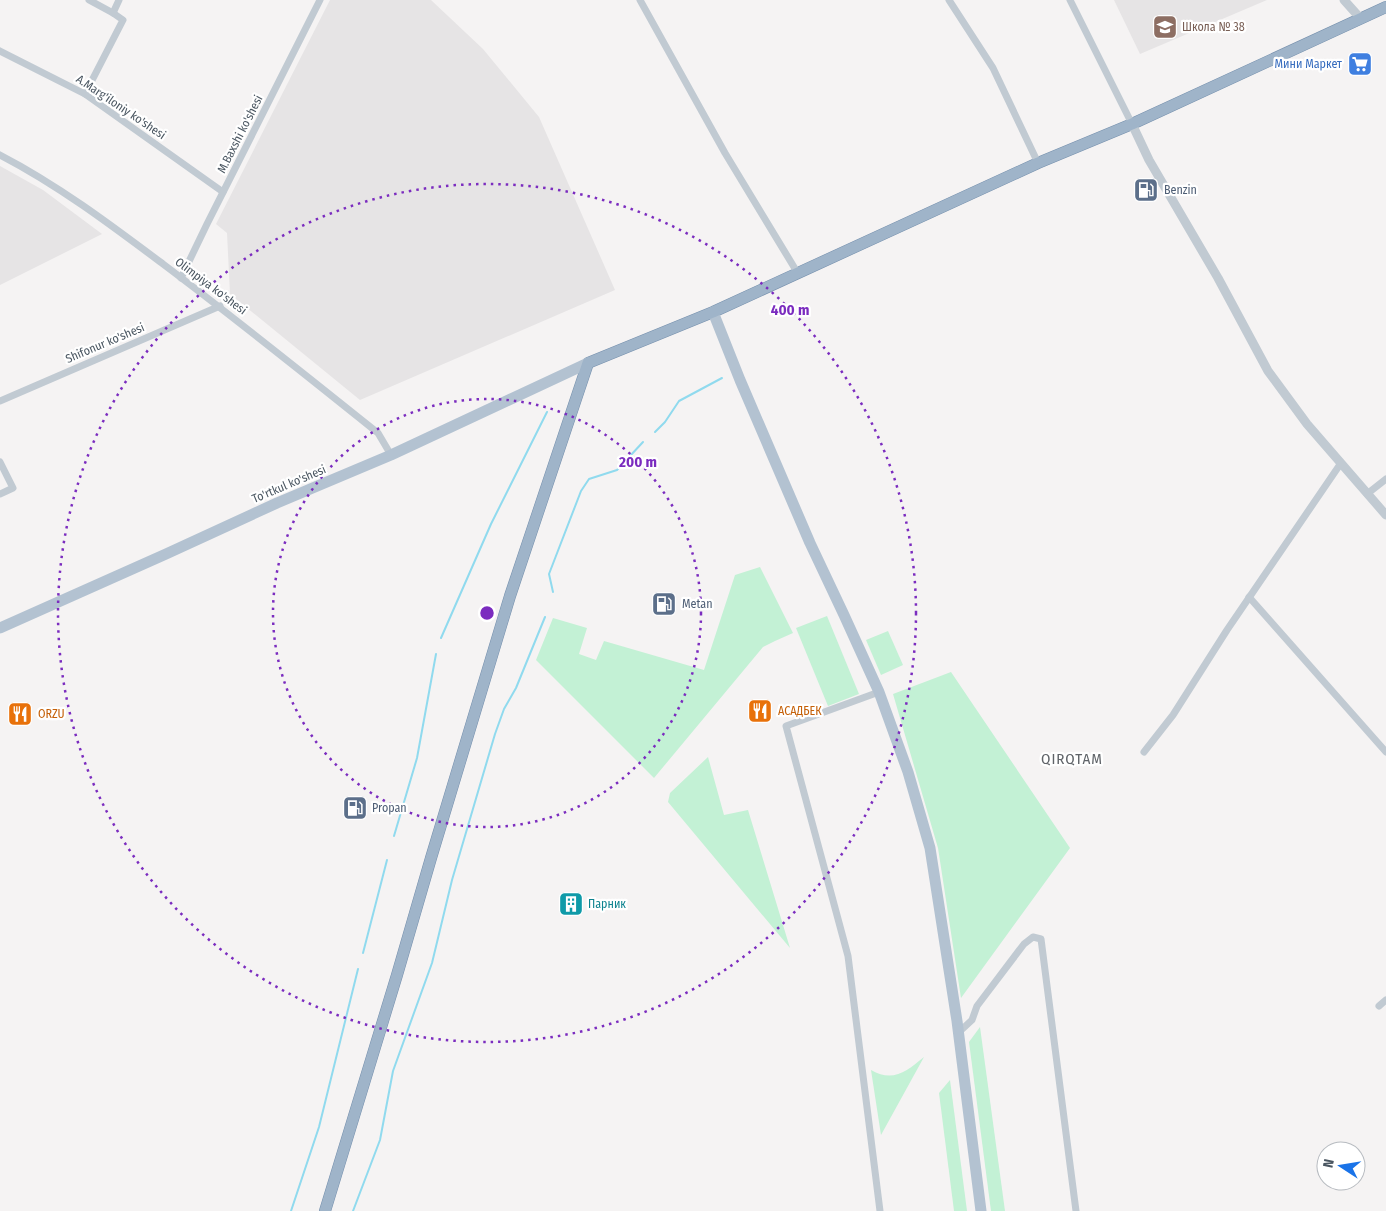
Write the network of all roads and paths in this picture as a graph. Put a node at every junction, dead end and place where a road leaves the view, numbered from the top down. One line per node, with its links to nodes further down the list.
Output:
1 (89, 0): 9 (street)
2 (119, 0): 9 (street)
3 (320, 0): 16 (street, M.Baxshi ko'shesi)
4 (640, 0): 17 (street)
5 (949, 0): 15 (street)
6 (1070, 0): 13 (street)
7 (1344, 0): 10 (street)
8 (1386, 7): 10 (highway)
9 (113, 12): 12 (street)
10 (1360, 18): 13 (highway)
11 (0, 51): 12 (street, A.Marg'iloniy ko'shesi)
12 (84, 94): 16 (street, A.Marg'iloniy ko'shesi)
13 (1132, 124): 15 (highway); 25 (street)
14 (0, 154): 18 (street, Olimpiya ko'shesi)
15 (1038, 163): 17 (highway)
16 (223, 192): 18 (street, M.Baxshi ko'shesi)
17 (797, 272): 20 (highway)
18 (181, 278): 19 (street, Olimpiya ko'shesi)
19 (220, 306): 22 (street, Shifonur ko'shesi); 23 (street, Olimpiya ko'shesi)
20 (713, 312): 21 (highway); 32 (main road)
21 (588, 363): 23 (main road, To'rtkul ko'shesi); 38 (highway)
22 (0, 401)
23 (391, 455): 31 (main road, To'rtkul ko'shesi)
24 (0, 462): 27 (street)
25 (1341, 463): 28 (street); 30 (street)
26 (1386, 479): 28 (street)
27 (0, 494)
28 (1367, 494): 29 (street)
29 (1386, 515)
30 (1249, 597): 33 (street); 34 (street)
31 (0, 628)
32 (878, 692): 37 (main road); 39 (street)
33 (1144, 752)
34 (1386, 752)
35 (1386, 1000): 36 (street)
36 (1379, 1006)
37 (958, 1033): 40 (main road); 41 (street)
38 (325, 1211)
39 (880, 1211)
40 (982, 1211)
41 (1076, 1211)

